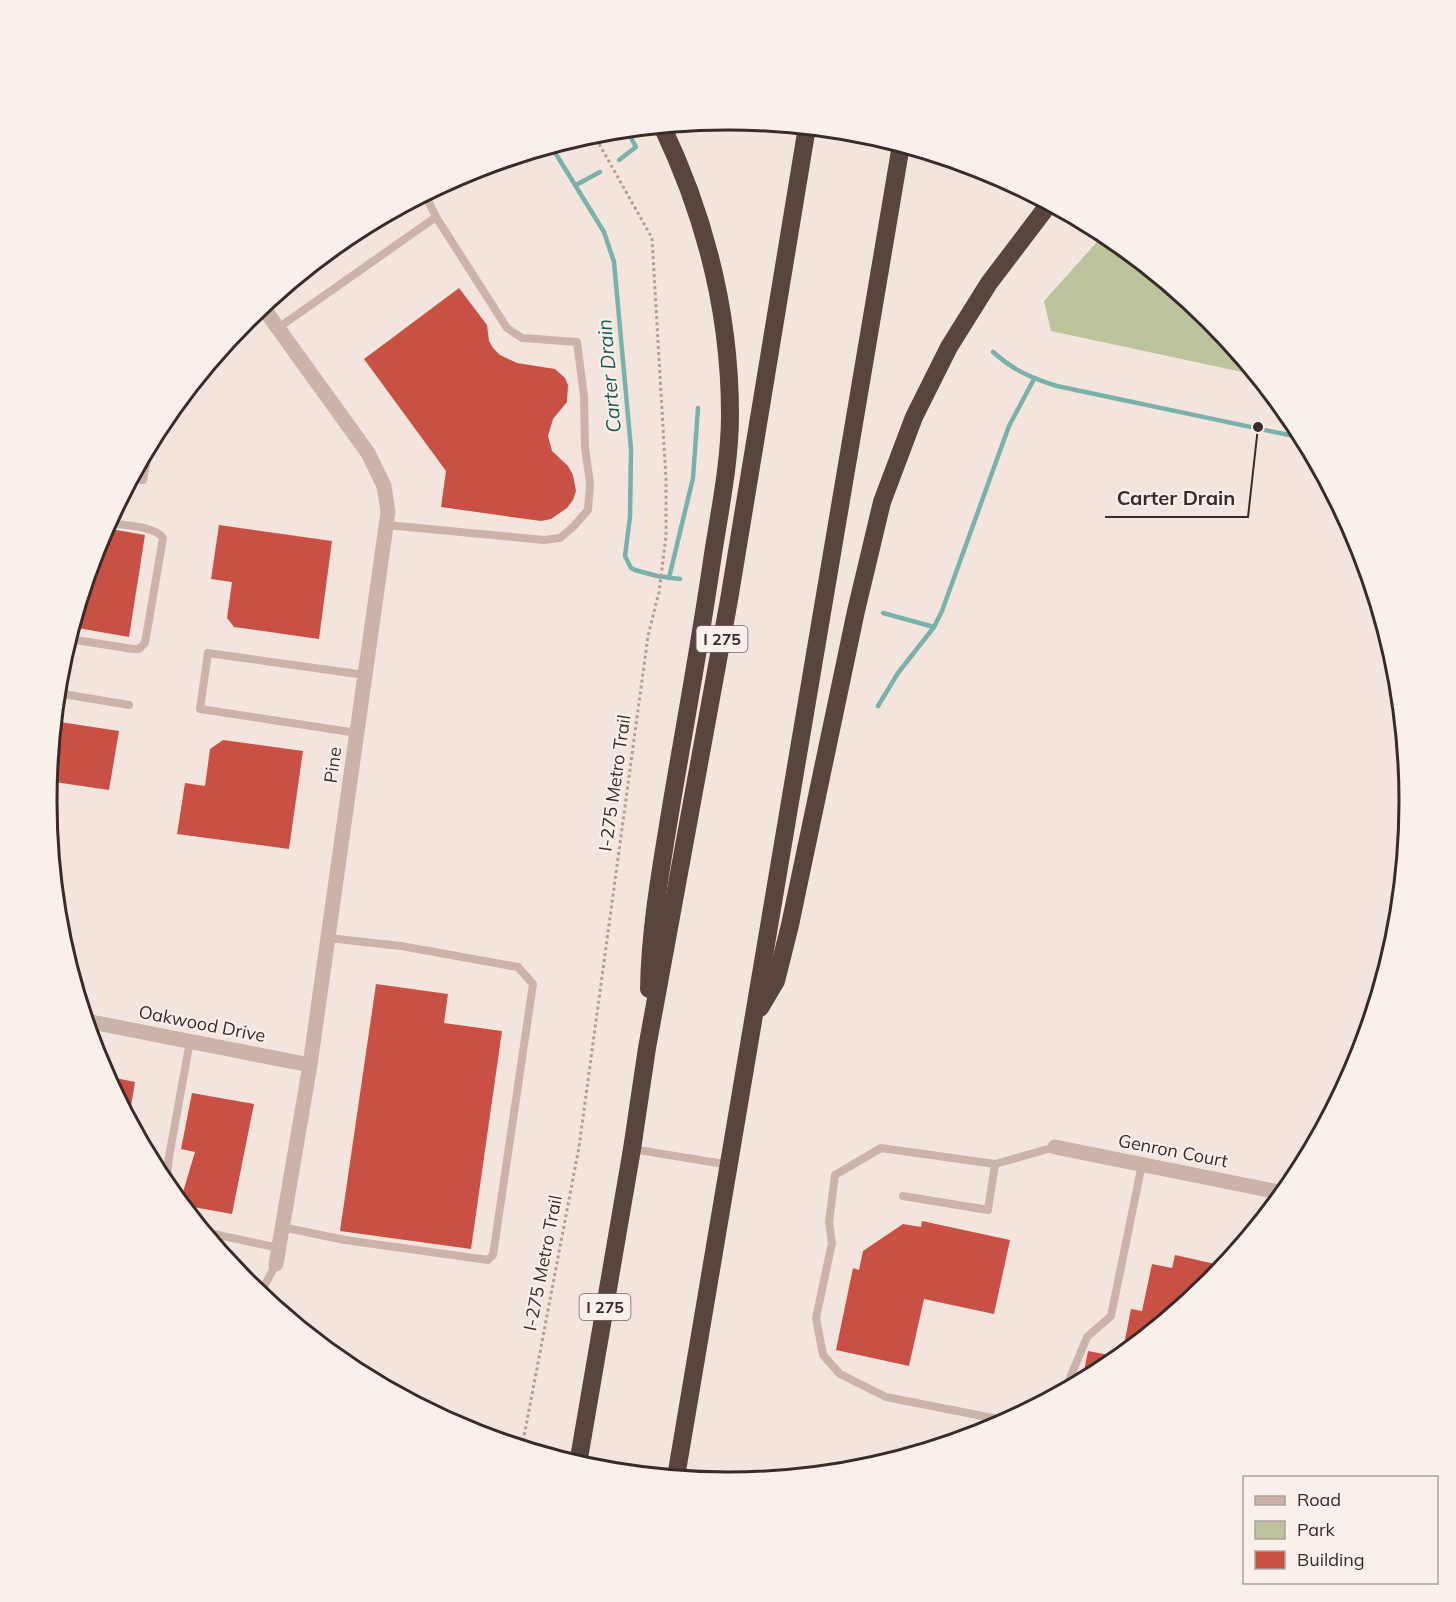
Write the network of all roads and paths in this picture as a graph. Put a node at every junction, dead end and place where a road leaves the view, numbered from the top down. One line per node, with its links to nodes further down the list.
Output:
1 (665, 133): 23 (highway)
2 (806, 135): 23 (highway, I 275)
3 (598, 143): 40 (path, I-275 Metro Trail)
4 (900, 152): 20 (highway)
5 (428, 201): 7 (lane)
6 (1045, 210): 20 (highway)
7 (436, 217): 9 (lane); 13 (lane)
8 (268, 314): 9 (street, Pine)
9 (278, 328): 13 (street, Pine)
10 (145, 468): 11 (lane)
11 (139, 479)
12 (117, 524): 14 (lane)
13 (387, 525): 15 (street, Pine)
14 (77, 640)
15 (365, 675): 18 (street, Pine); 18 (lane)
16 (66, 695): 17 (lane)
17 (129, 705)
18 (357, 733): 19 (street, Pine)
19 (328, 938): 24 (street, Pine); 33 (lane)
20 (755, 1017): 29 (highway)
21 (95, 1023): 22 (street, Oakwood Drive)
22 (190, 1041): 24 (street, Oakwood Drive); 30 (lane)
23 (647, 1048): 26 (highway, I 275)
24 (310, 1065): 33 (street, Pine)
25 (1055, 1147): 27 (lane); 28 (street, Genron Court)
26 (633, 1149): 29 (lane); 41 (highway, I 275)
27 (995, 1164): 32 (lane); 39 (lane)
28 (1142, 1164): 31 (street, Genron Court); 38 (lane)
29 (729, 1166): 42 (highway)
30 (168, 1170)
31 (1273, 1191)
32 (903, 1196)
33 (282, 1227): 35 (street, Pine)
34 (217, 1235): 35 (lane)
35 (279, 1248): 36 (street, Pine)
36 (276, 1264): 37 (lane)
37 (265, 1285)
38 (1070, 1378)
39 (994, 1417)
40 (523, 1440)
41 (580, 1455)
42 (677, 1470)

